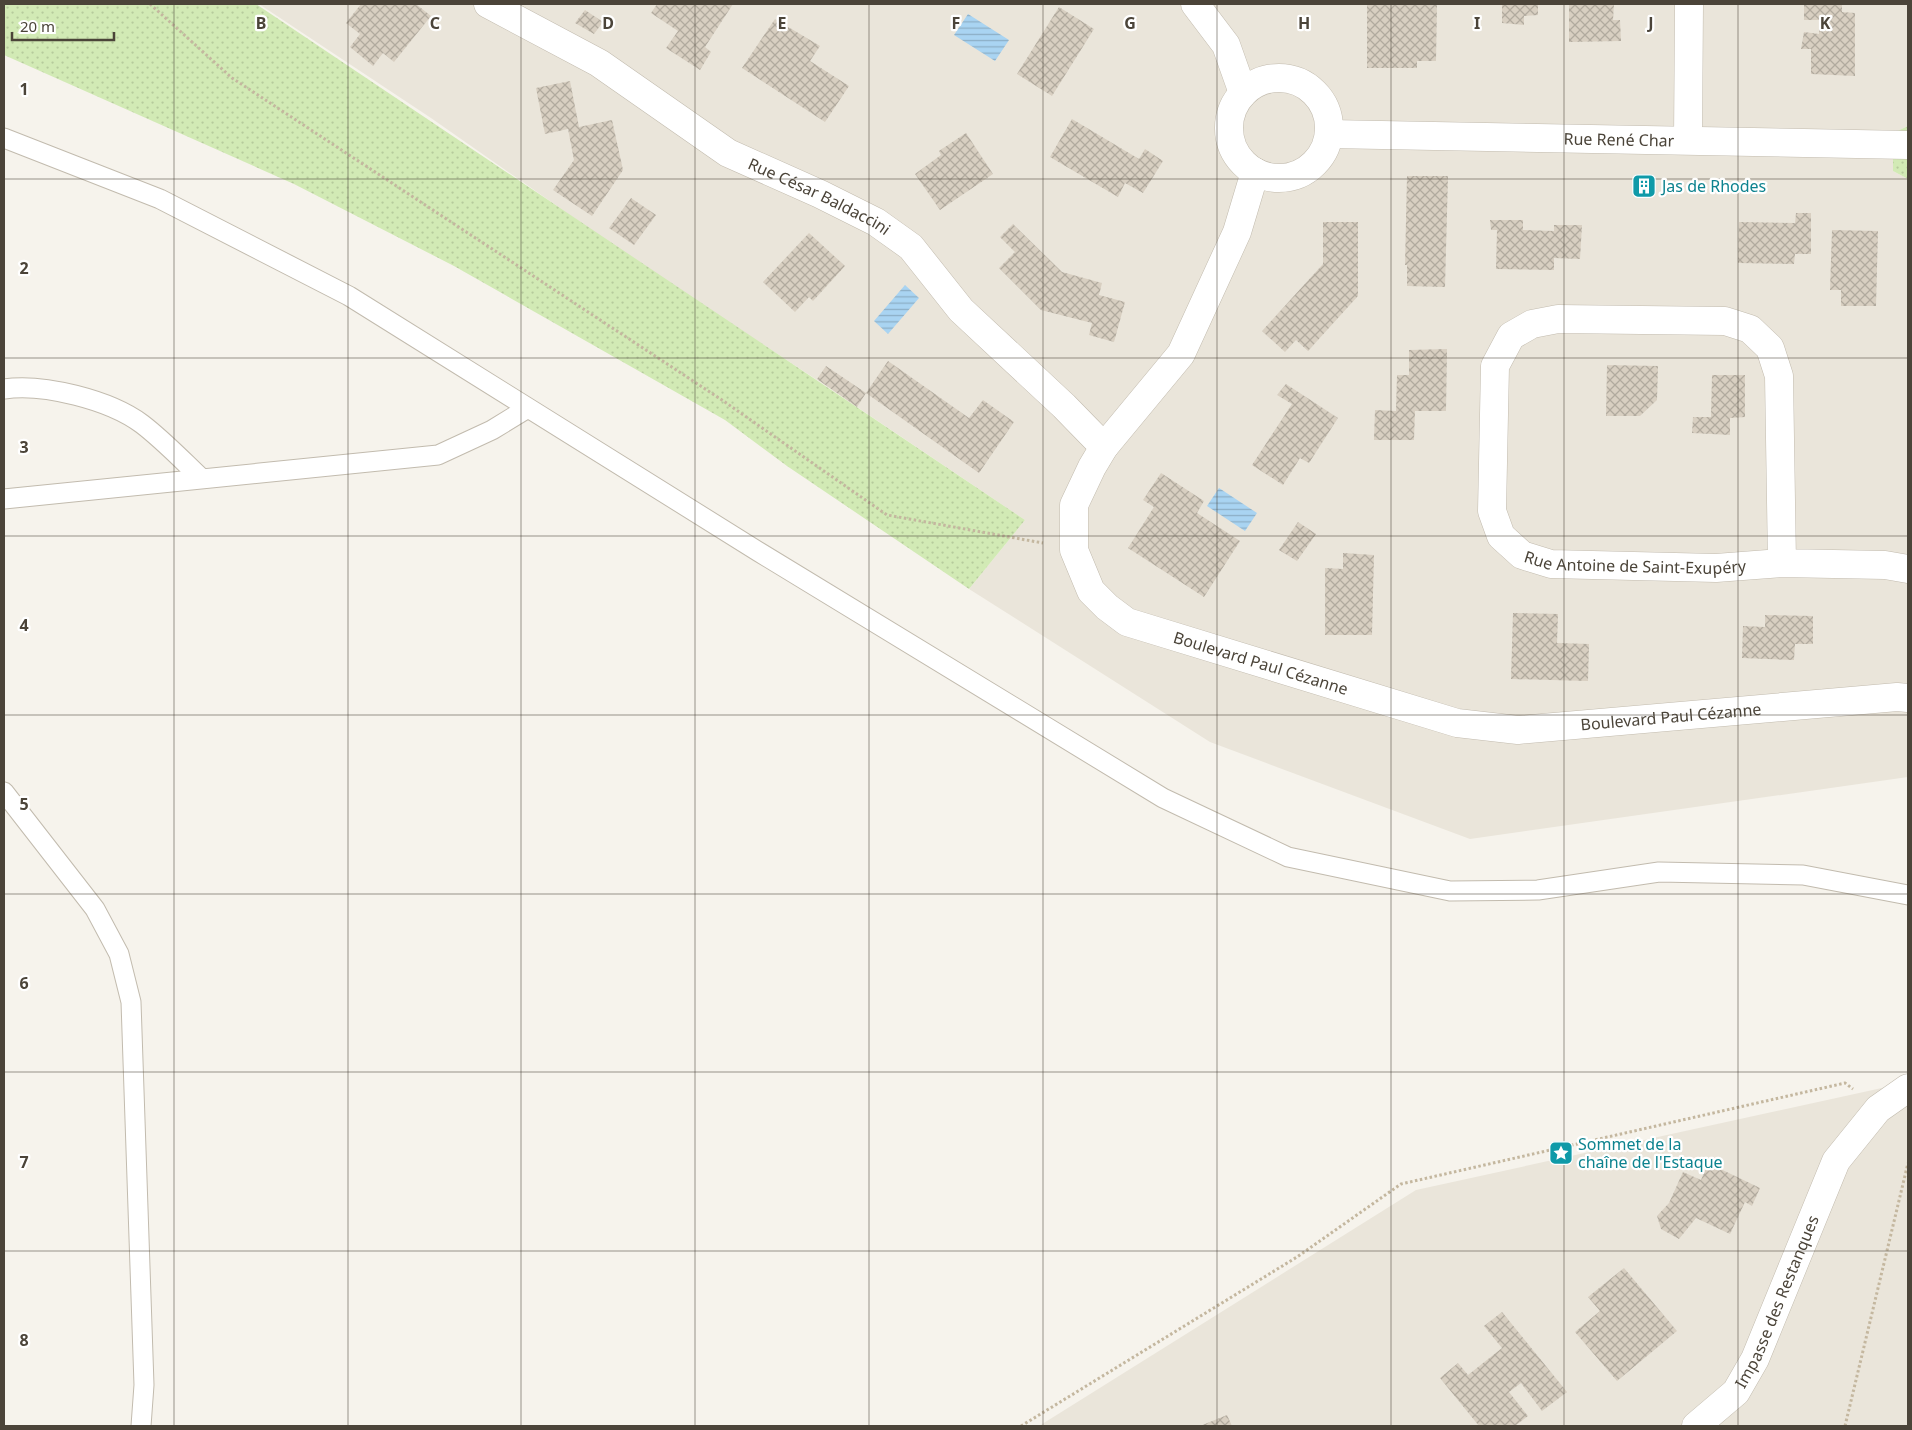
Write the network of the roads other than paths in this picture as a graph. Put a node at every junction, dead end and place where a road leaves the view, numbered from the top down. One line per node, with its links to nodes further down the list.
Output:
1 (488, 4): 12 (street, Rue César Baldaccini)
2 (1195, 4): 4 (street)
3 (1690, 4): 7 (street)
4 (1243, 93): 5 (street); 9 (street)
5 (1329, 134): 7 (street, Rue René Char); 9 (street)
6 (4, 138): 11 (lane)
7 (1688, 140): 8 (street, Rue René Char)
8 (1908, 145)
9 (1255, 172): 12 (street, Boulevard Paul Cézanne)
10 (4, 389): 13 (lane)
11 (528, 408): 13 (lane); 19 (lane)
12 (1104, 447): 17 (street, Boulevard Paul Cézanne)
13 (201, 478): 14 (lane)
14 (4, 499)
15 (1782, 563): 15 (street, Rue Antoine de Saint-Exupéry); 16 (street, Rue Antoine de Saint-Exupéry)
16 (1908, 569)
17 (1908, 698)
18 (4, 792): 21 (lane)
19 (1908, 895)
20 (1908, 1088): 22 (street, Impasse des Restanques)
21 (141, 1426)
22 (1696, 1426)

